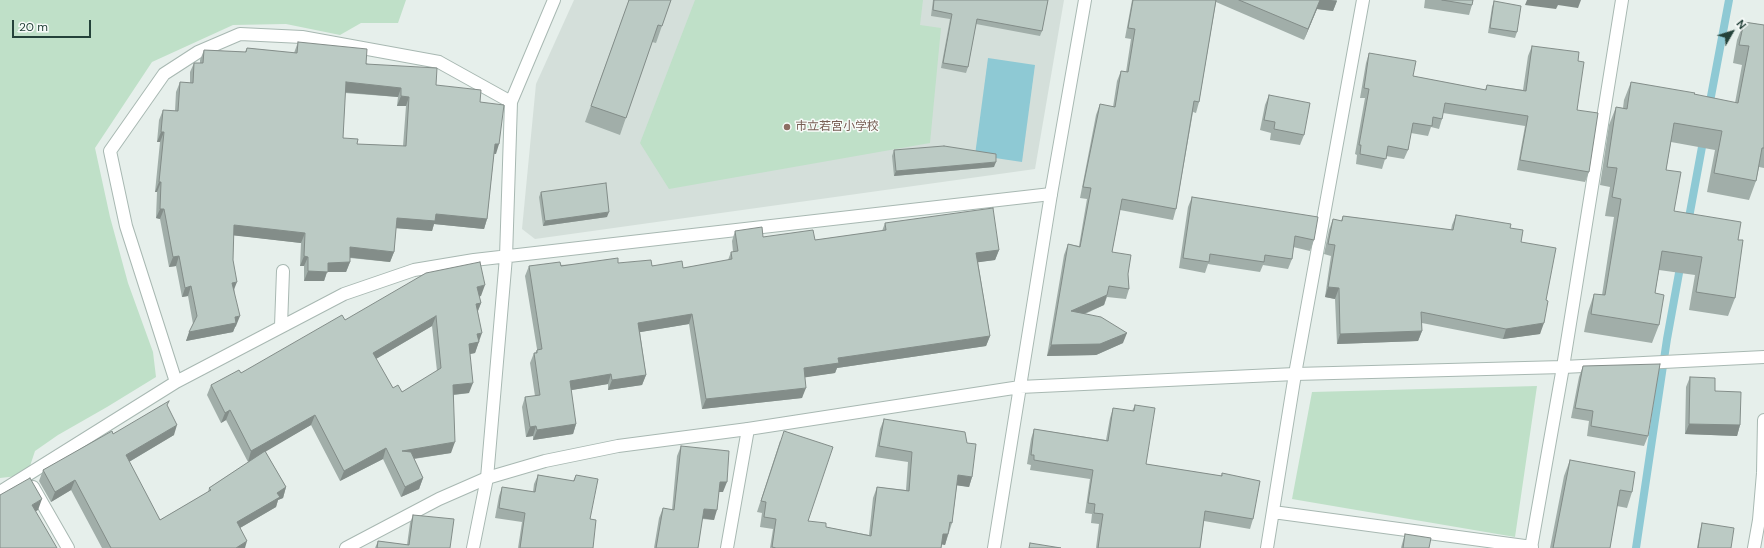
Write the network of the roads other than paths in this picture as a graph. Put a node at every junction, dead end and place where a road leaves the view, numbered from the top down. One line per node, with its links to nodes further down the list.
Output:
1 (554, 0): 5 (street)
2 (1085, 0): 6 (street)
3 (1363, 0): 12 (street)
4 (1622, 0): 11 (street)
5 (511, 102): 7 (street); 13 (street)
6 (1051, 194): 7 (street); 14 (street)
7 (506, 257): 9 (street); 18 (street)
8 (283, 271): 9 (street)
9 (281, 326): 13 (street)
10 (1764, 358): 11 (street)
11 (1563, 367): 12 (street); 28 (street)
12 (1295, 374): 14 (street); 20 (street)
13 (176, 382): 17 (street)
14 (1020, 387): 16 (street); 26 (street)
15 (1764, 420): 21 (street)
16 (748, 428): 18 (street); 25 (street)
17 (27, 475): 19 (street); 22 (street)
18 (487, 478): 23 (street); 24 (street)
19 (0, 492)
20 (1273, 512): 27 (street); 28 (street)
21 (1761, 520): 29 (street)
22 (68, 548)
23 (346, 548)
24 (473, 548)
25 (727, 548)
26 (994, 548)
27 (1267, 548)
28 (1532, 548)
29 (1754, 548)

